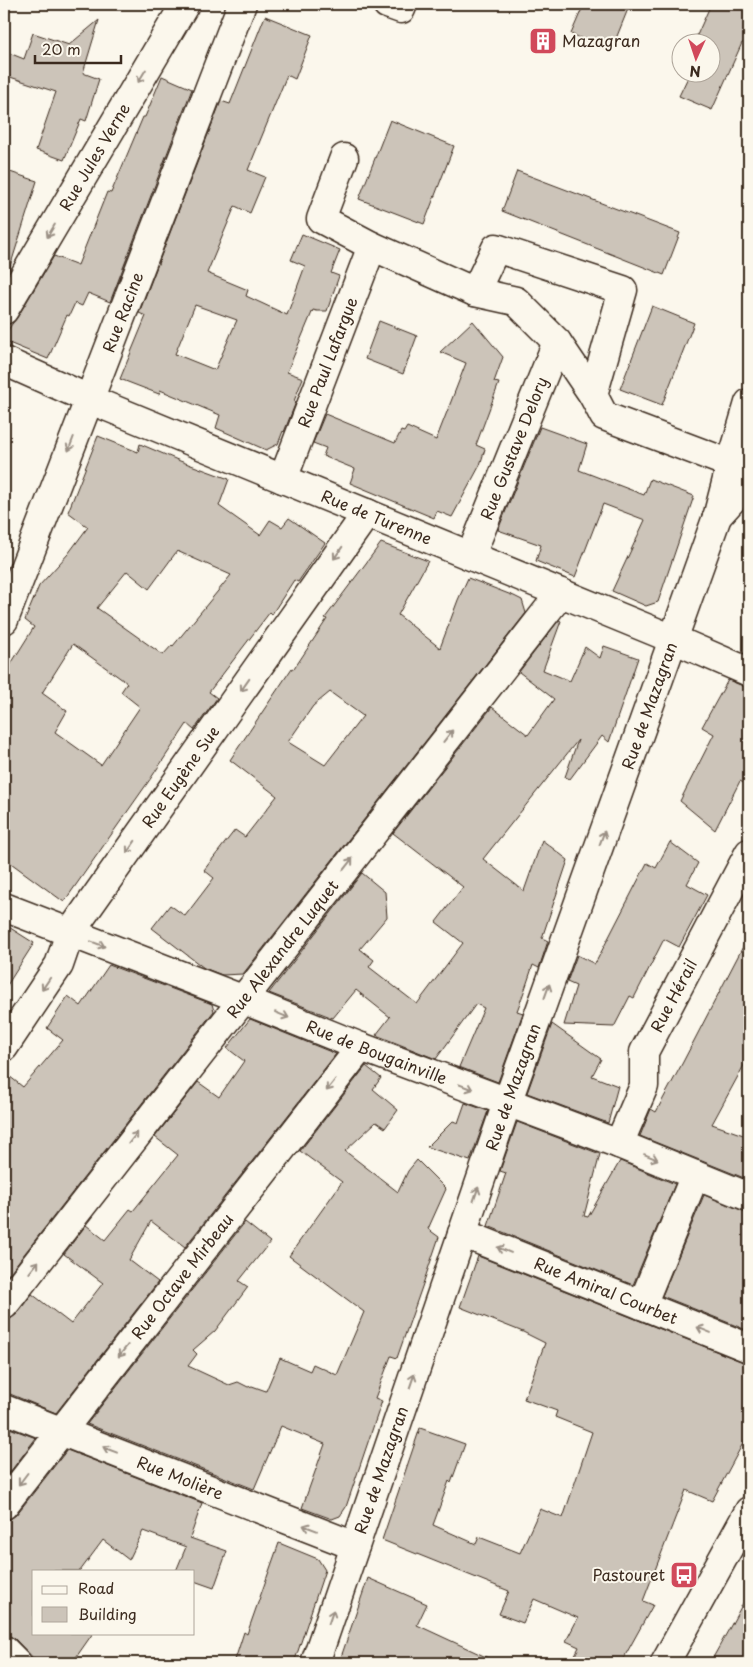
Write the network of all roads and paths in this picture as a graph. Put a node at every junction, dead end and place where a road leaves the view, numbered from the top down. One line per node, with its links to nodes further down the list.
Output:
1 (185, 4): 8 (street, Rue Jules Verne, one-way to 8)
2 (242, 4): 12 (street, Rue Racine)
3 (387, 4): 4 (street)
4 (402, 4)
5 (344, 158): 6 (street)
6 (372, 246): 7 (street); 15 (street, Rue Paul Lafargue)
7 (475, 292): 9 (street); 11 (street)
8 (4, 310)
9 (557, 342): 11 (street); 17 (street, Rue Gustave Delory)
10 (4, 360): 12 (street, Rue de Turenne)
11 (593, 395): 14 (street)
12 (89, 399): 15 (street, Rue de Turenne); 19 (street, Rue Racine, one-way to 19)
13 (749, 403): 14 (street, Rue de Mazagran)
14 (740, 472): 20 (street, Rue de Mazagran)
15 (283, 479): 16 (street, Rue de Turenne)
16 (366, 513): 17 (street, Rue de Turenne); 24 (street, Rue Eugène Sue, one-way to 24)
17 (471, 556): 18 (street, Rue de Turenne)
18 (561, 593): 20 (street, Rue de Turenne); 25 (street, Rue Alexandre Luquet, one-way to 18)
19 (4, 620)
20 (673, 639): 21 (street, Rue de Turenne); 28 (street, Rue de Mazagran, one-way to 20)
21 (749, 672)
22 (749, 853): 29 (street, Rue Hérail)
23 (4, 907): 24 (street, Rue de Bougainville)
24 (70, 933): 25 (street, Rue de Bougainville, one-way to 25); 26 (street, Rue Eugène Sue, one-way to 26)
25 (242, 999): 27 (street, Rue de Bougainville, one-way to 27); 33 (street, Rue Alexandre Luquet, one-way to 25)
26 (4, 1047)
27 (361, 1047): 28 (street, Rue de Bougainville, one-way to 28); 37 (street, Rue Octave Mirbeau, one-way to 37)
28 (507, 1103): 29 (street, Rue de Bougainville); 32 (street, Rue de Mazagran, one-way to 28)
29 (619, 1144): 30 (street, Rue de Bougainville, one-way to 30)
30 (695, 1175): 31 (street, Rue de Bougainville); 34 (street)
31 (749, 1196)
32 (462, 1233): 34 (street, Rue Amiral Courbet, one-way to 32); 40 (street, Rue de Mazagran, one-way to 32)
33 (4, 1305)
34 (642, 1305): 35 (street, Rue Amiral Courbet, one-way to 34)
35 (749, 1348)
36 (4, 1409): 37 (street, Rue Molière)
37 (60, 1431): 38 (street, Rue Octave Mirbeau, one-way to 38); 40 (street, Rue Molière, one-way to 37)
38 (4, 1505)
39 (749, 1511): 42 (street)
40 (355, 1546): 44 (street, Rue de Mazagran, one-way to 40)
41 (4, 1650): 43 (street)
42 (671, 1661)
43 (17, 1663)
44 (315, 1663)

